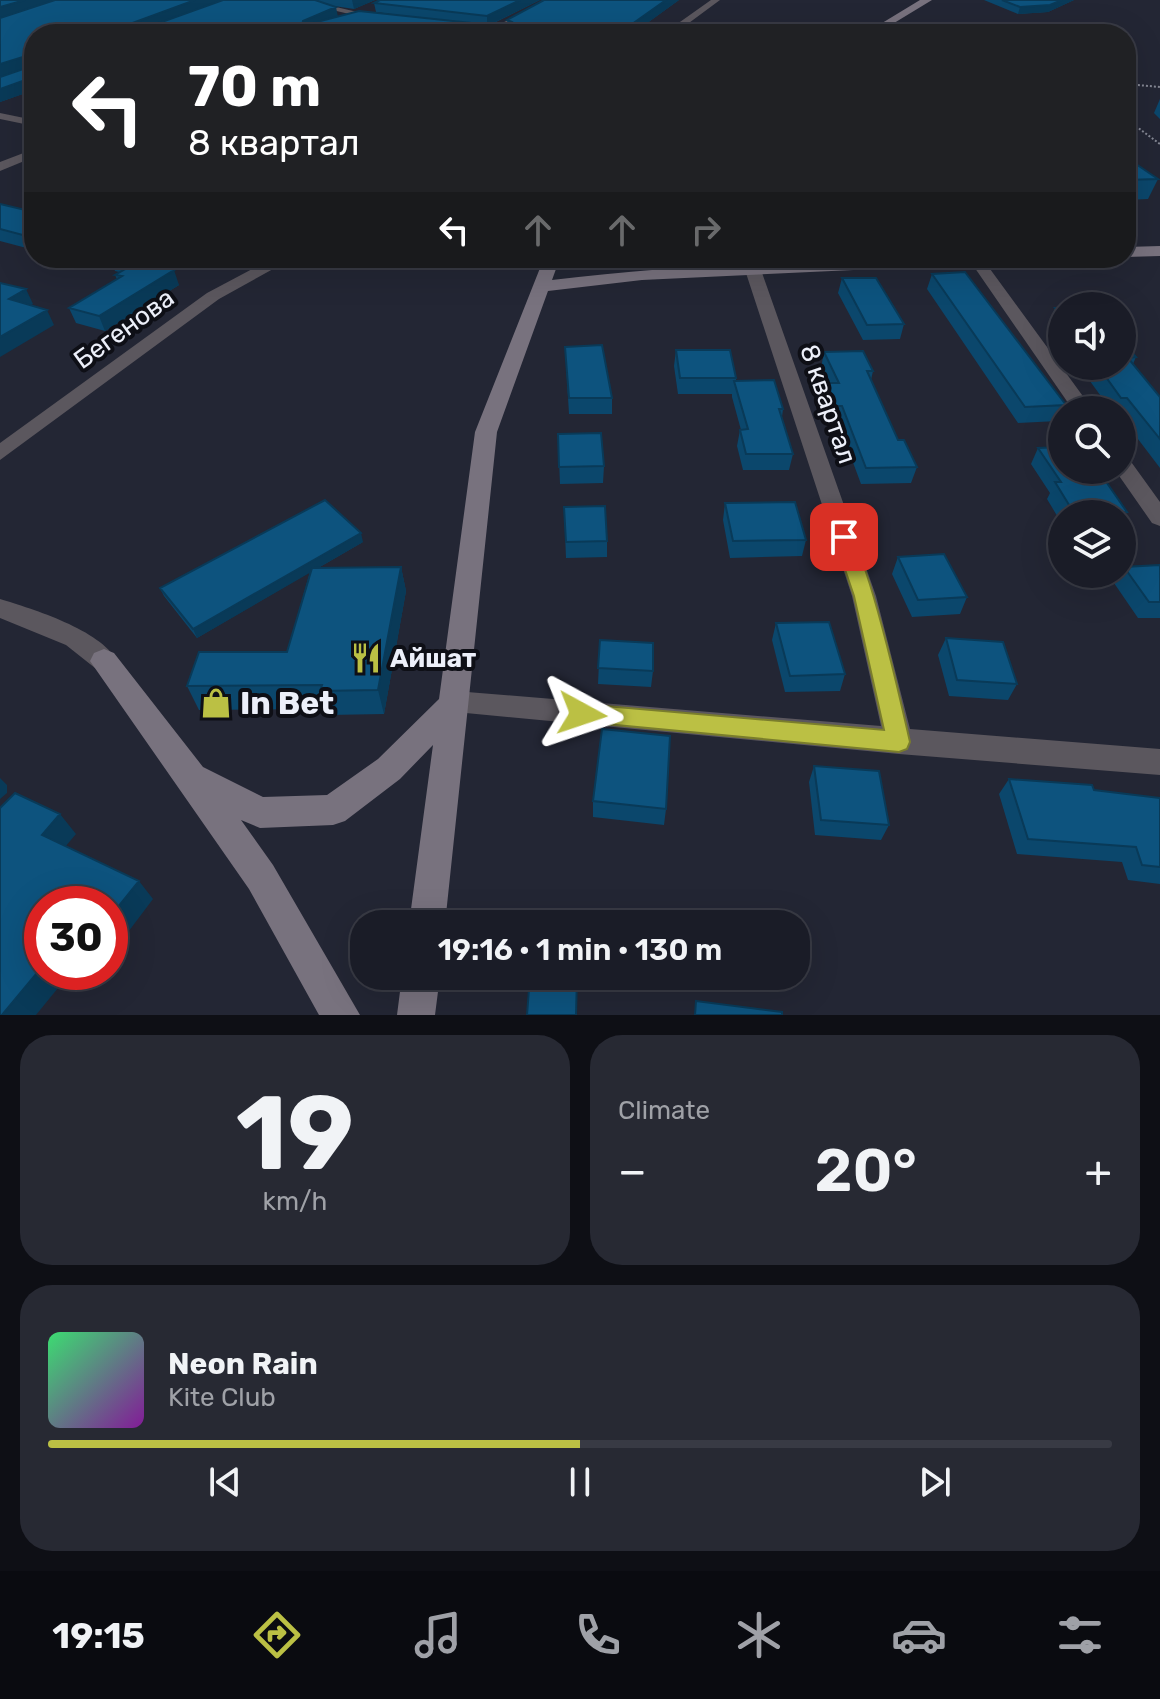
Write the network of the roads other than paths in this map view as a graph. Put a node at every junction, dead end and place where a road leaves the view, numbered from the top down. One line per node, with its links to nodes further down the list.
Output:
1 (294, 0): 6 (street)
2 (553, 0): 9 (street)
3 (716, 0): 10 (street)
4 (927, 0): 11 (main road)
5 (378, 5): 6 (street)
6 (355, 15): 7 (street); 8 (street)
7 (385, 19)
8 (344, 20)
9 (506, 24)
10 (682, 24)
11 (886, 24)
12 (0, 116): 13 (street)
13 (24, 121)
14 (24, 157): 15 (street)
15 (0, 167)
16 (1160, 251): 17 (main road)
17 (1136, 252)
18 (266, 268): 25 (street, Бегенова)
19 (548, 268): 23 (main road)
20 (793, 268): 22 (main road)
21 (981, 268): 24 (street)
22 (753, 270): 23 (main road); 31 (street, 8 квартал)
23 (541, 287): 30 (main road)
24 (1073, 396)
25 (0, 453)
26 (1136, 484): 27 (street)
27 (1160, 518)
28 (0, 608): 29 (street)
29 (104, 661): 33 (main road)
30 (455, 703): 31 (street); 33 (main road); 34 (main road)
31 (899, 742): 32 (street)
32 (1160, 762)
33 (192, 777): 36 (main road)
34 (429, 910)
35 (419, 990): 37 (main road)
36 (341, 1015)
37 (416, 1015)

